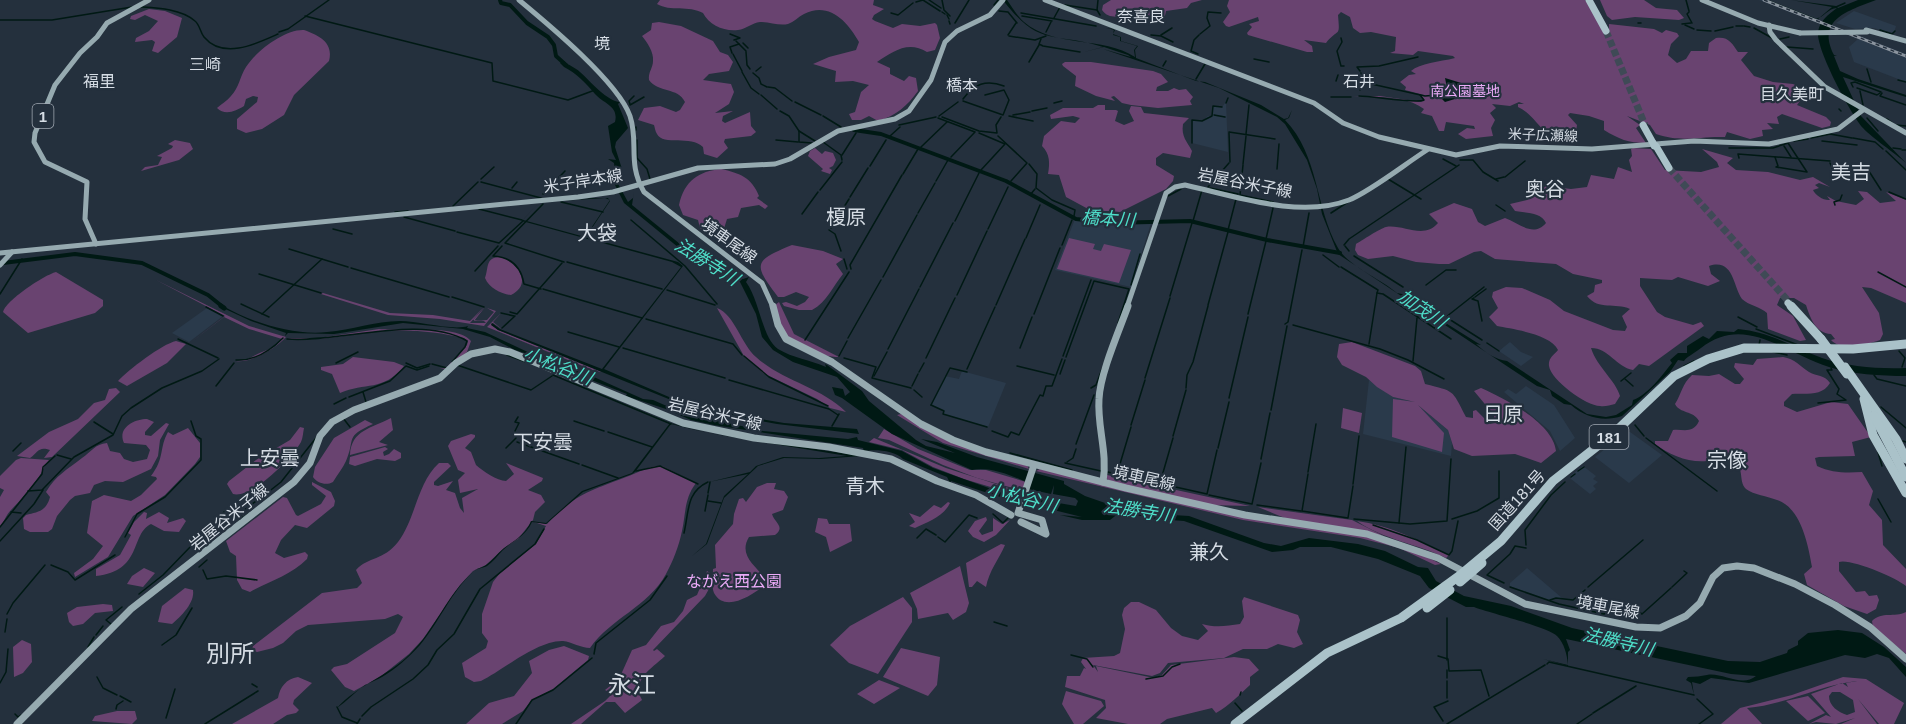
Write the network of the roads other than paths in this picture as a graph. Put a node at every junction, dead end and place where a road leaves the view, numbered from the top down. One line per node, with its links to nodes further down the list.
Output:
1 (149, 0): 16 (main road, 1)
2 (519, 0): 15 (main road, 境車尾線)
3 (1003, 0): 15 (main road, 米子岸本線)
4 (1045, 0): 13 (main road, 米子広瀬線)
5 (1703, 0): 7 (main road)
6 (1590, 1): 8 (highway)
7 (1769, 26): 9 (main road, bridge); 10 (main road)
8 (1605, 31)
9 (1906, 41)
10 (1861, 110): 12 (main road); 13 (main road, 米子広瀬線)
11 (1644, 125): 14 (highway)
12 (1906, 133)
13 (1427, 150): 29 (main road, 岩屋谷米子線)
14 (1669, 168)
15 (637, 185): 16 (main road, 米子岸本線); 27 (main road, 境車尾線)
16 (96, 244): 17 (main road, 米子岸本線)
17 (12, 251): 18 (main road, 米子岸本線); 19 (main road)
18 (0, 253)
19 (2, 263)
20 (1789, 303): 21 (highway)
21 (1822, 339): 23 (highway, bridge); 23 (highway, bridge)
22 (1906, 345): 33 (highway, 国道181号 / 181)
23 (1849, 374): 24 (highway); 25 (highway); 26 (highway)
24 (1864, 399): 25 (highway); 30 (highway)
25 (1892, 446): 28 (highway)
26 (1906, 459)
27 (1033, 467): 29 (main road, 境車尾線); 32 (main road)
28 (1906, 476)
29 (1103, 483): 33 (main road, 境車尾線)
30 (1906, 494)
31 (1011, 515): 36 (main road, 岩屋谷米子線)
32 (1021, 522)
33 (1464, 575): 34 (highway, 国道181号 / 181); 35 (main road, 境車尾線)
34 (1434, 599): 37 (highway, 国道181号 / 181); 38 (highway, 国道181号 / 181)
35 (1906, 659)
36 (17, 724)
37 (1235, 724)
38 (1242, 724)

